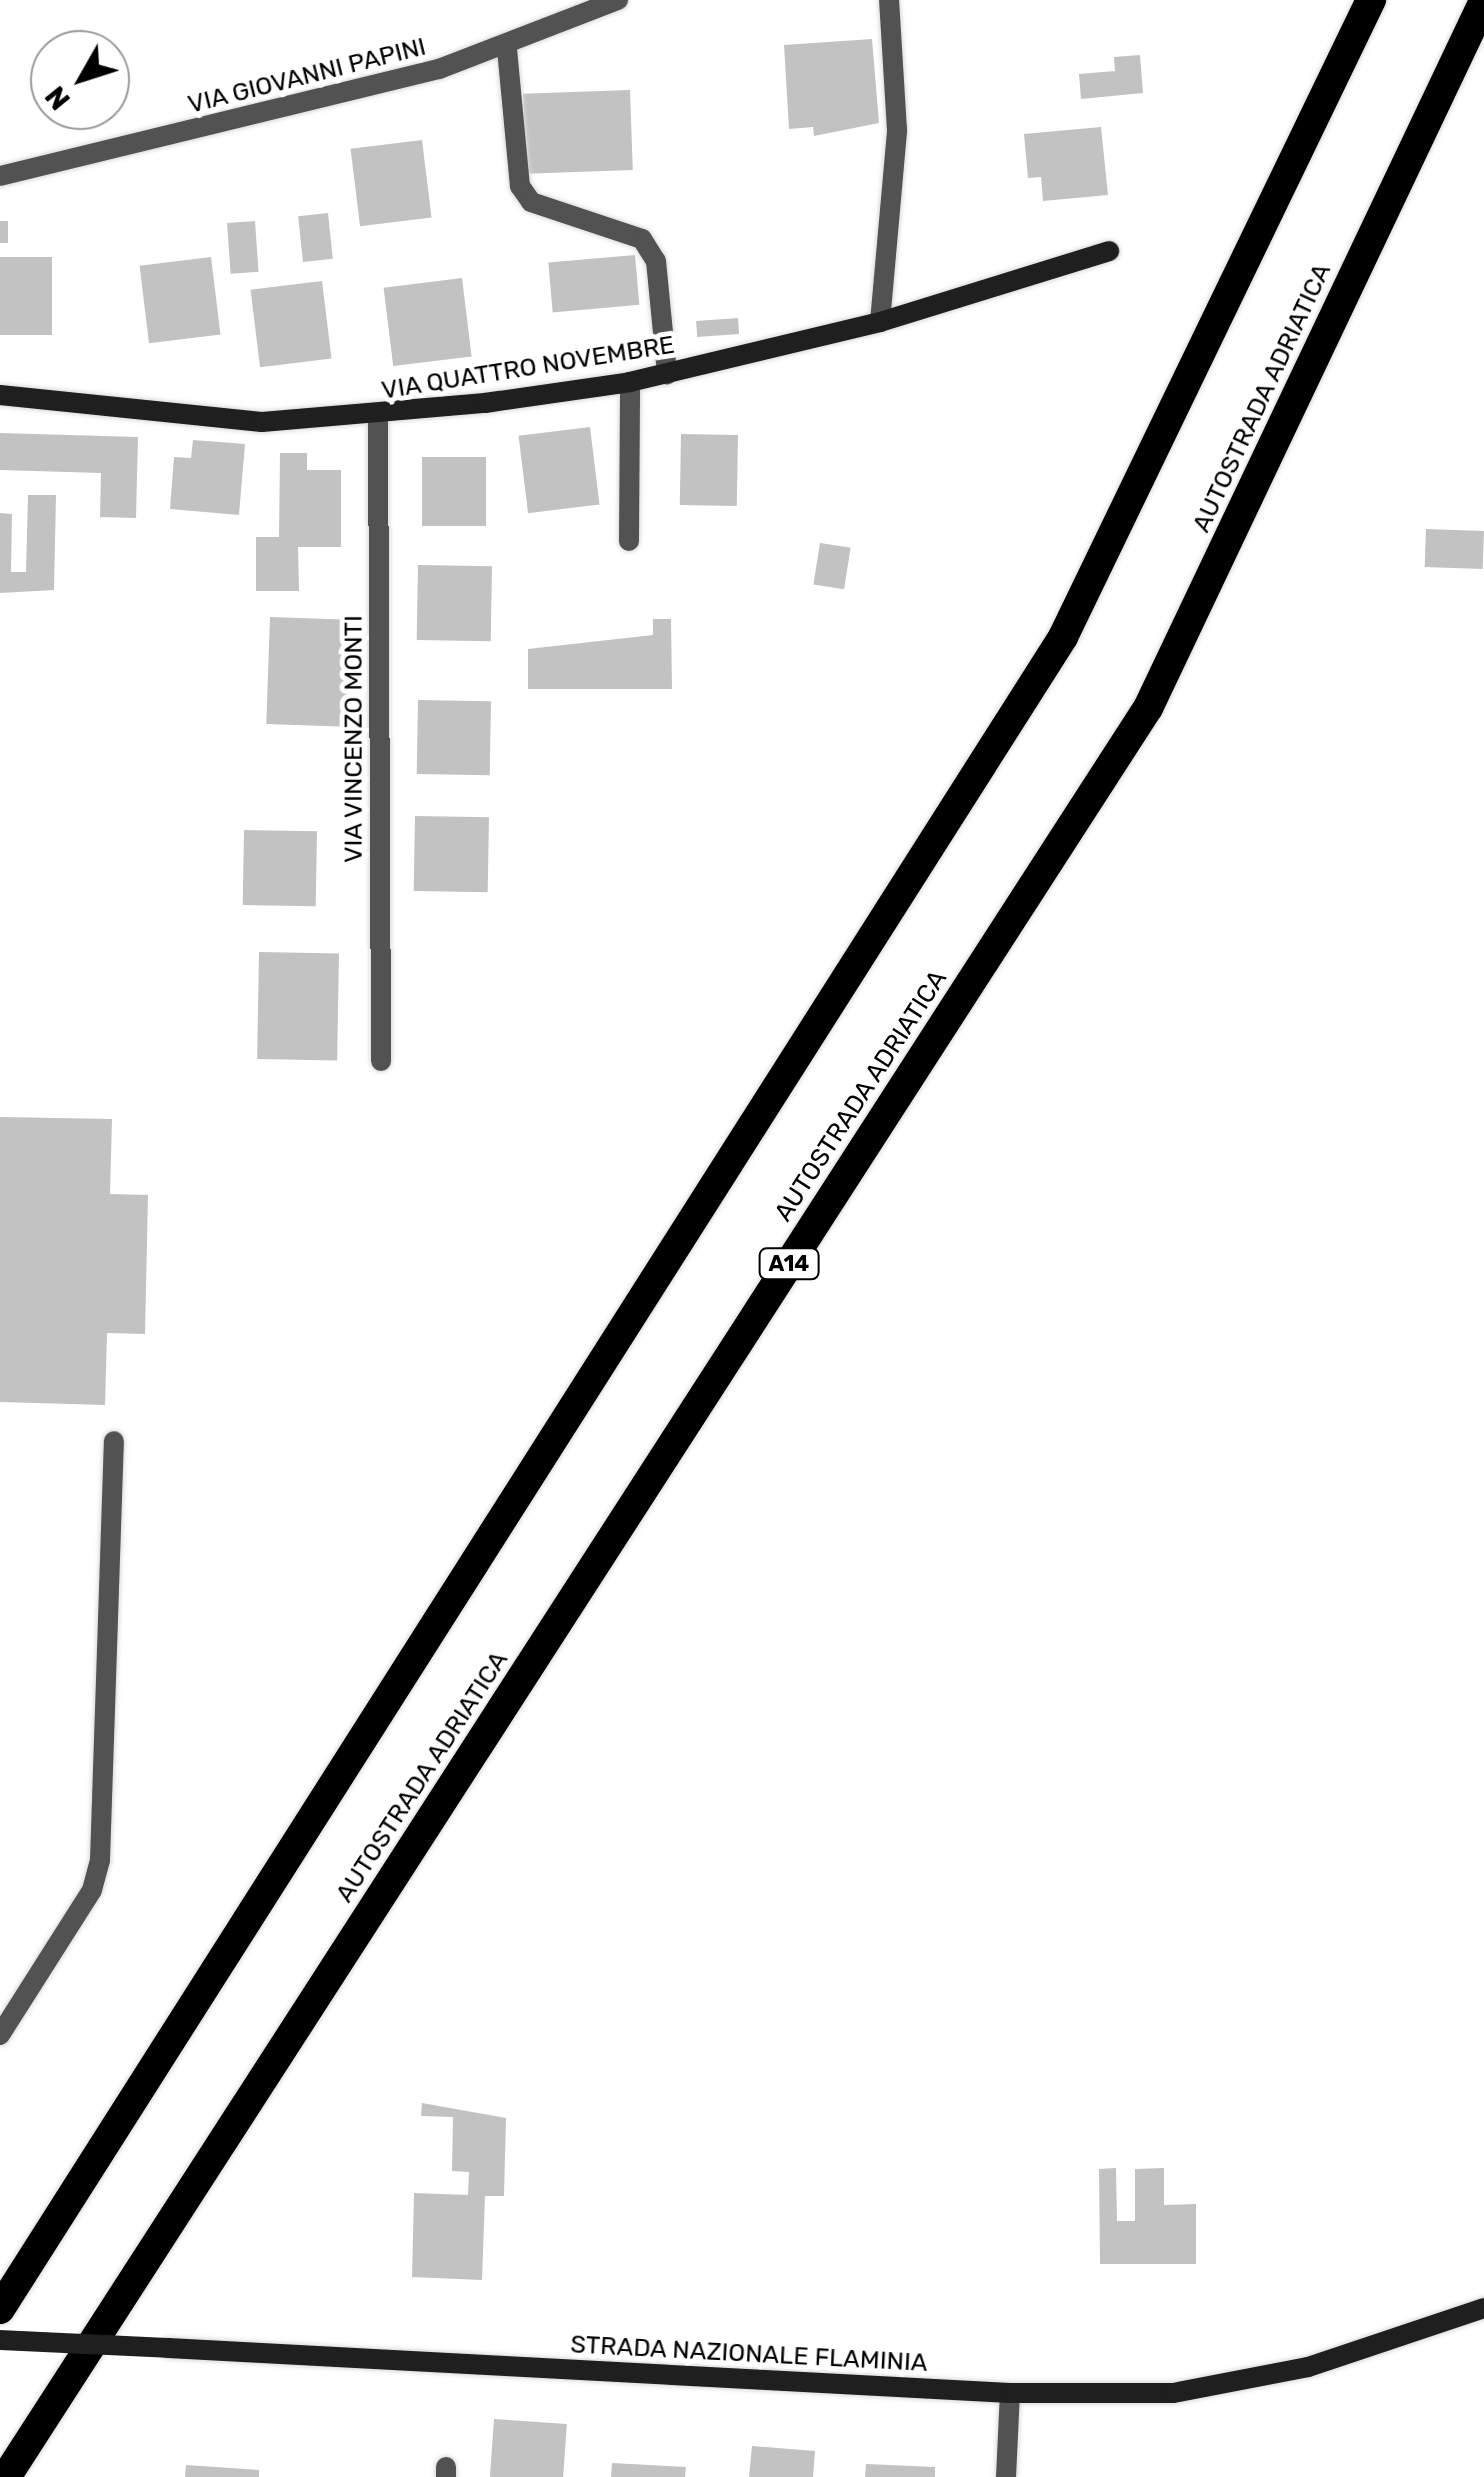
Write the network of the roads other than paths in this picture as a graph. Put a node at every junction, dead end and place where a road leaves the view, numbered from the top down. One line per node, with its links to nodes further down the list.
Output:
1 (618, 0): 5 (street, VIA GIOVANNI PAPINI)
2 (889, 0): 8 (street)
3 (1371, 0): 18 (highway)
4 (1484, 1): 21 (highway, AUTOSTRADA ADRIATICA / A14)
5 (507, 49): 6 (street, VIA GIOVANNI PAPINI); 9 (street)
6 (0, 176)
7 (1110, 251): 8 (main road, VIA QUATTRO NOVEMBRE)
8 (880, 322): 9 (main road, VIA QUATTRO NOVEMBRE)
9 (667, 374): 10 (main road, VIA QUATTRO NOVEMBRE)
10 (630, 382): 12 (main road, VIA QUATTRO NOVEMBRE); 13 (street)
11 (0, 394): 12 (main road, VIA QUATTRO NOVEMBRE)
12 (378, 416): 14 (street, VIA VINCENZO MONTI)
13 (629, 540)
14 (380, 1061)
15 (114, 1441): 16 (street)
16 (0, 2035)
17 (1484, 2308): 20 (main road, STRADA NAZIONALE FLAMINIA)
18 (0, 2309)
19 (0, 2340): 20 (main road, STRADA NAZIONALE FLAMINIA, bridge)
20 (1010, 2393): 22 (street)
21 (6, 2477)
22 (1006, 2477)

